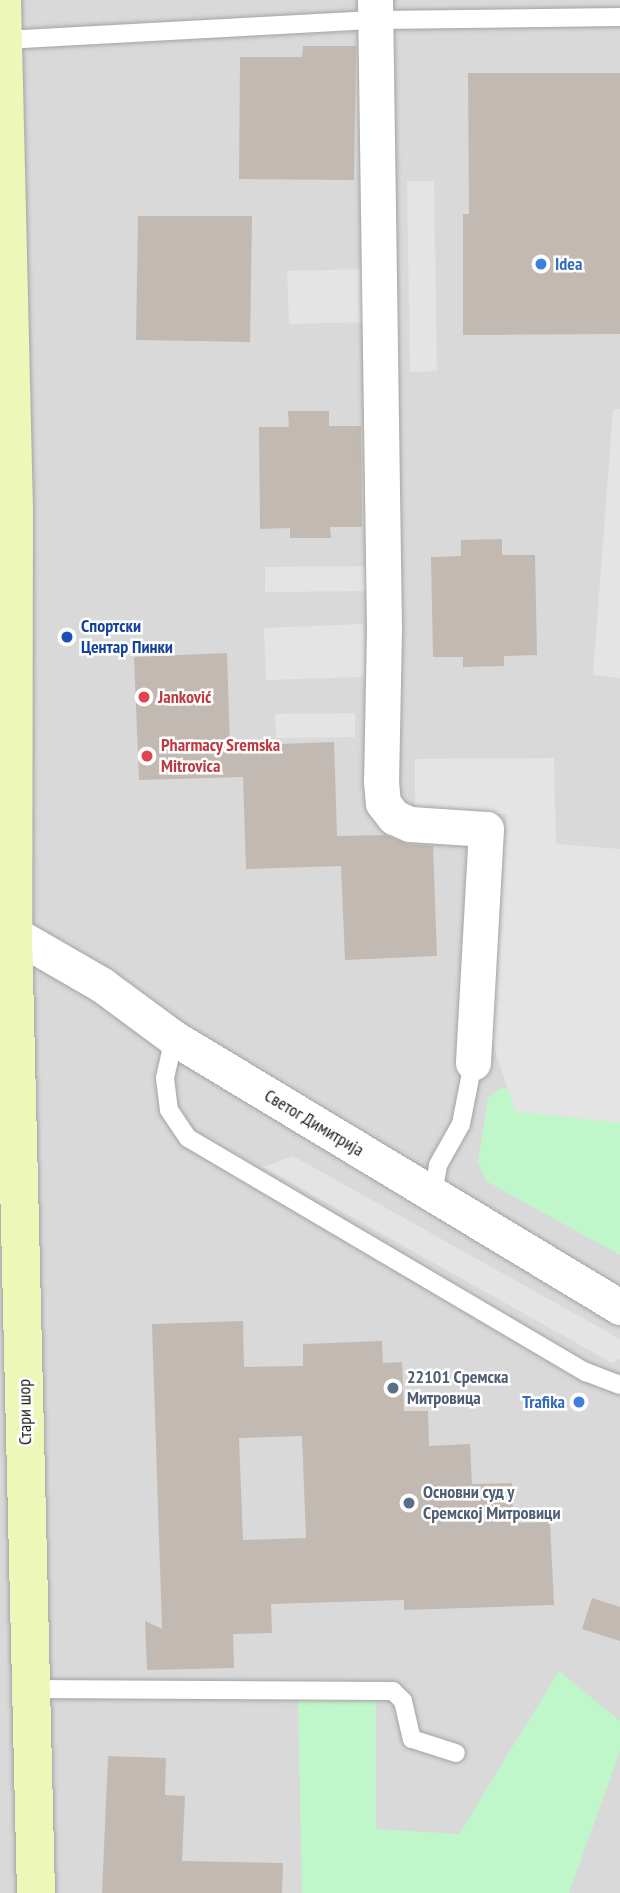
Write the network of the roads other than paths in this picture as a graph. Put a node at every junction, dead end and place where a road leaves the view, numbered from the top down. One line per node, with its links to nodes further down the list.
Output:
1 (2, 0): 4 (main road, Стари шор)
2 (376, 10): 3 (lane); 4 (lane); 7 (street)
3 (620, 17)
4 (4, 40): 5 (main road, Стари шор)
5 (6, 929): 6 (street, Светог Димитрија); 11 (main road, Стари шор)
6 (174, 1038): 8 (street, Светог Димитрија); 10 (lane)
7 (473, 1063): 8 (lane)
8 (433, 1194): 9 (street, Светог Димитрија)
9 (620, 1307)
10 (620, 1385)
11 (31, 1689): 12 (lane); 13 (main road, Стари шор)
12 (456, 1753)
13 (36, 1893)

